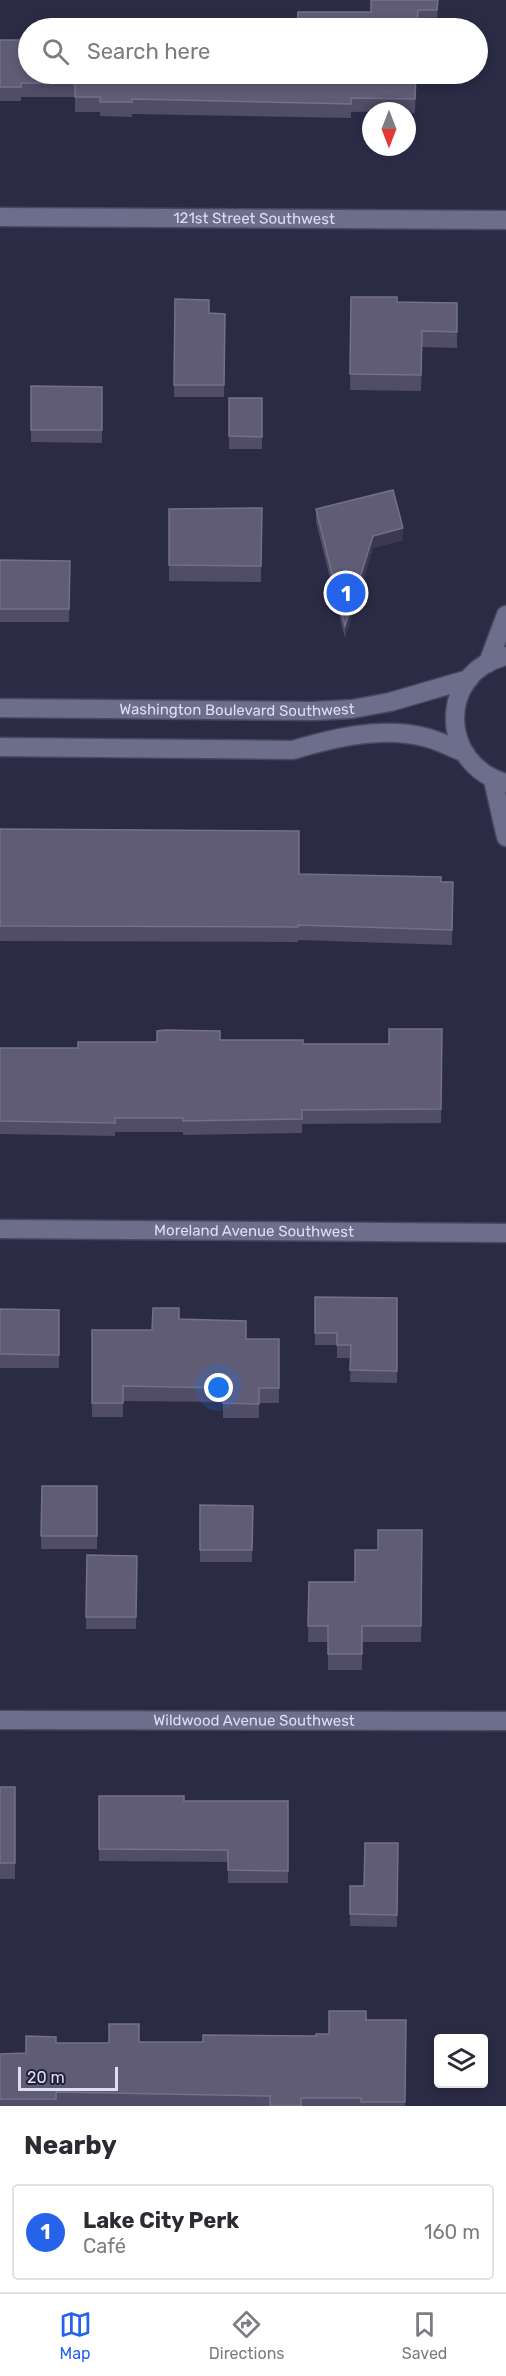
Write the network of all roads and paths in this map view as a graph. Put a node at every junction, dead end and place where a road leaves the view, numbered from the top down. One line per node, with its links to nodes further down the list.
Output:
1 (0, 217): 2 (street, 121st Street Southwest)
2 (506, 220)
3 (506, 615): 5 (street)
4 (506, 656): 5 (street)
5 (488, 663): 6 (street)
6 (469, 680): 7 (street, Washington Boulevard Southwest); 9 (street)
7 (0, 708)
8 (0, 747): 9 (street, Washington Boulevard Southwest)
9 (463, 752): 10 (street)
10 (499, 782): 11 (street)
11 (506, 837)
12 (0, 1229): 13 (street, Moreland Avenue Southwest)
13 (506, 1233)
14 (0, 1720): 15 (street, Wildwood Avenue Southwest)
15 (506, 1721)

